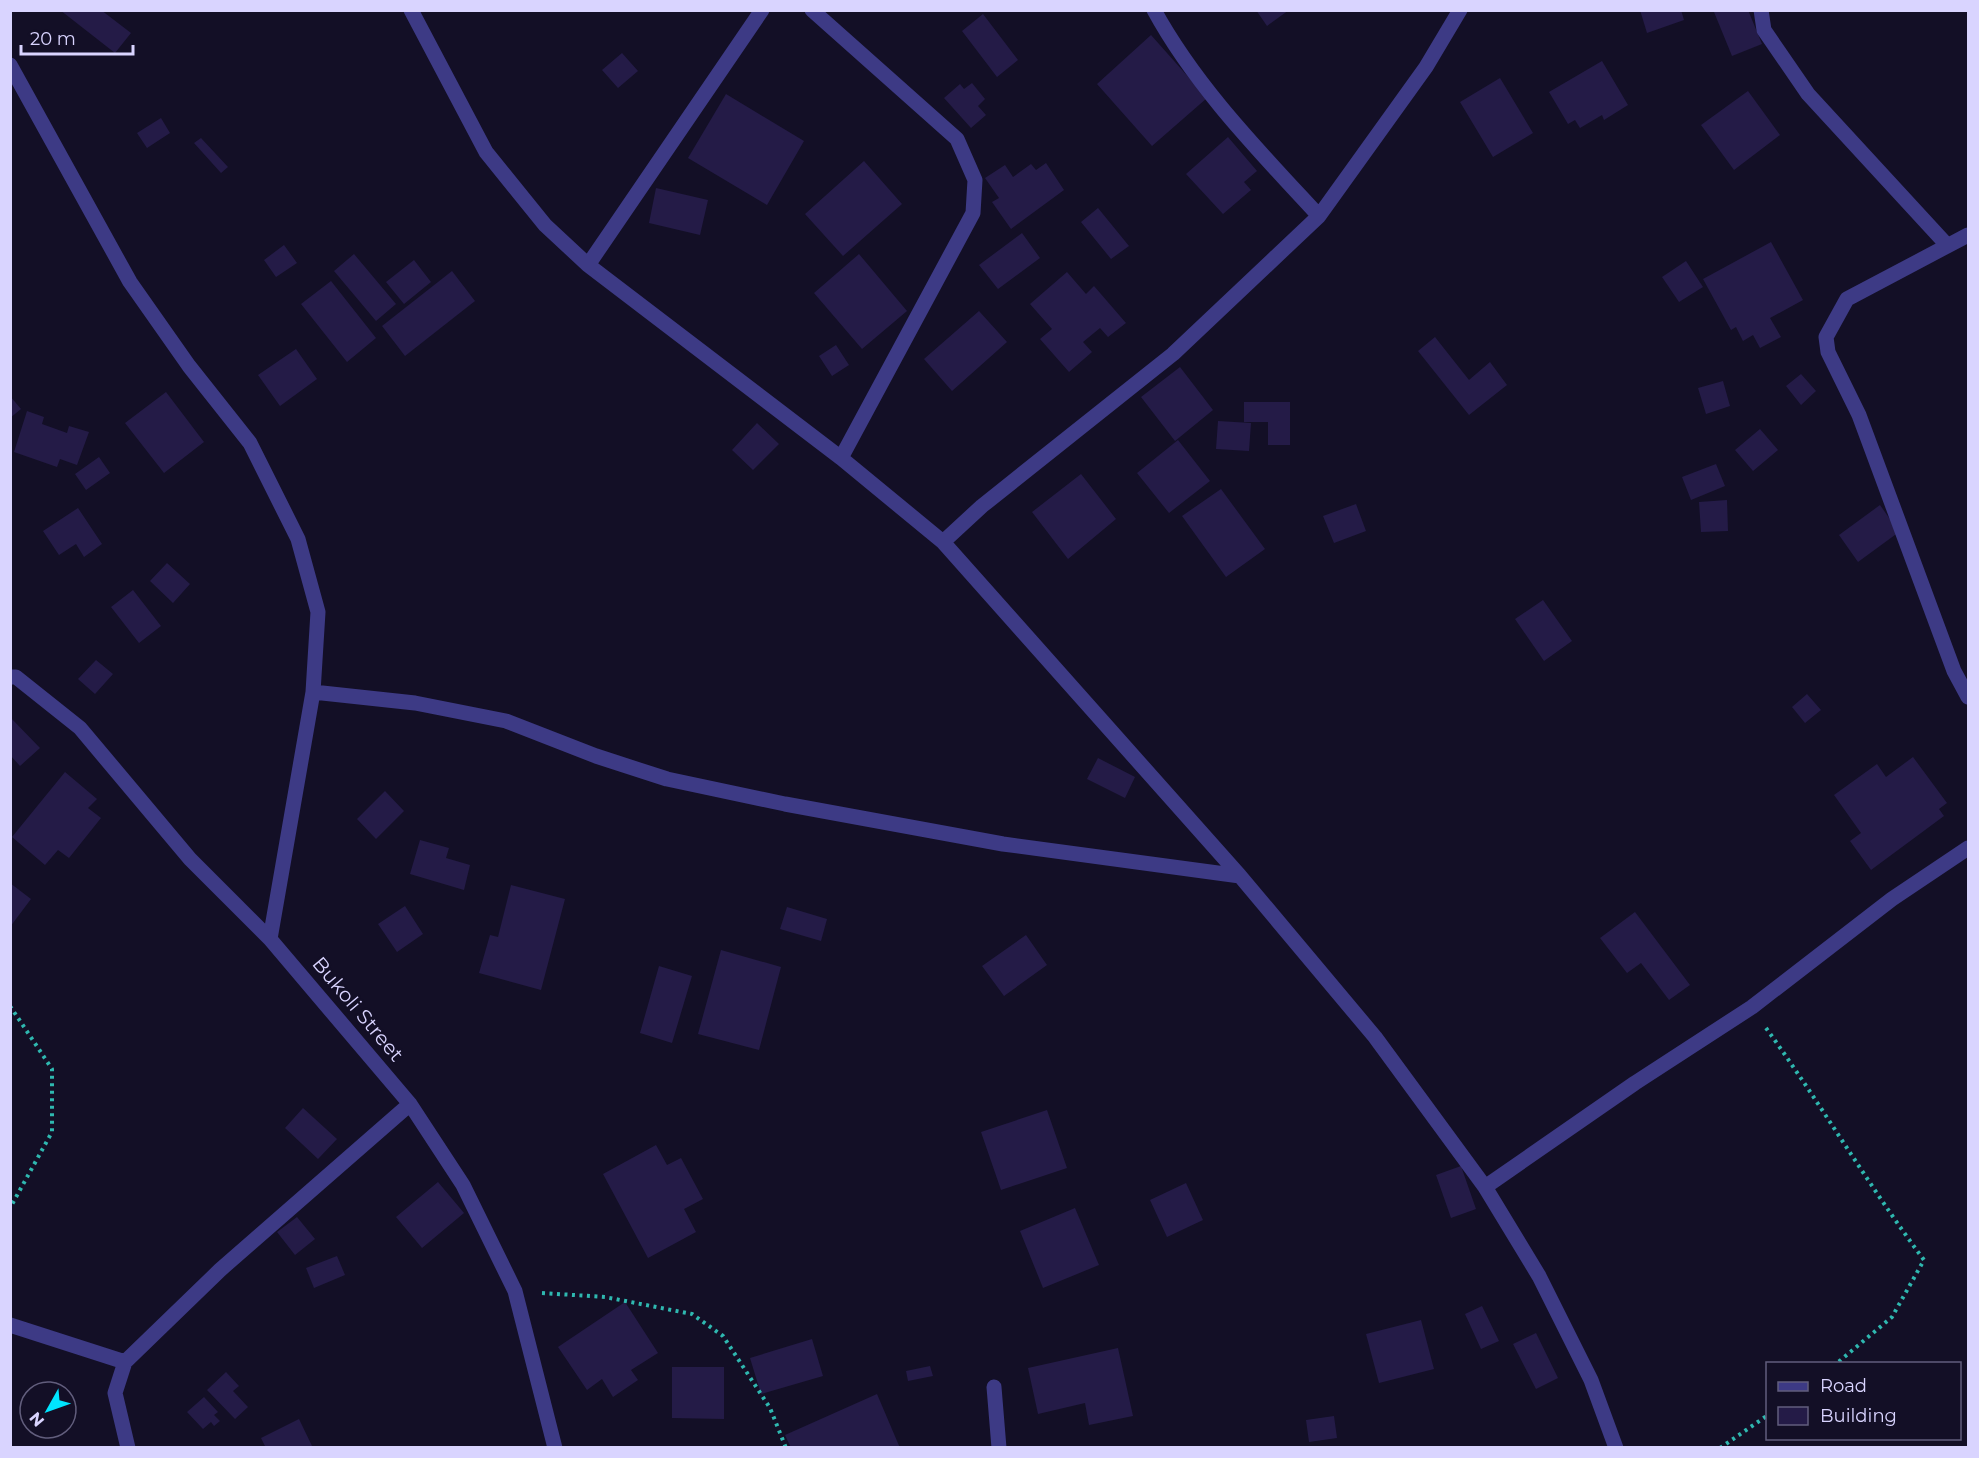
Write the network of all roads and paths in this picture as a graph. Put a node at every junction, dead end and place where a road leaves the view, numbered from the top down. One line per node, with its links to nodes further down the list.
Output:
1 (411, 10): 11 (street)
2 (762, 10): 11 (street)
3 (812, 10): 12 (street)
4 (1154, 10): 8 (street)
5 (1460, 10): 8 (street)
6 (1761, 10): 10 (street)
7 (10, 65): 15 (street)
8 (1319, 216): 13 (street)
9 (1968, 235): 10 (street)
10 (1947, 244): 16 (street)
11 (588, 265): 12 (street)
12 (841, 458): 13 (street)
13 (943, 542): 18 (street)
14 (10, 677): 19 (street, Bukoli Street)
15 (314, 692): 18 (street); 19 (street)
16 (1968, 697)
17 (1968, 848): 21 (street)
18 (1240, 876): 23 (street)
19 (270, 939): 22 (street, Bukoli Street)
20 (10, 1006): 24 (path)
21 (1752, 1007): 23 (street); 28 (path)
22 (410, 1104): 25 (street, Bukoli Street); 27 (street)
23 (1485, 1187): 35 (street)
24 (10, 1208)
25 (515, 1291): 32 (street, Bukoli Street); 33 (path)
26 (10, 1325): 27 (street)
27 (125, 1362): 31 (street)
28 (1838, 1362)
29 (994, 1387): 34 (street)
30 (1766, 1416): 36 (path)
31 (128, 1448)
32 (555, 1448)
33 (786, 1448)
34 (999, 1448)
35 (1616, 1448)
36 (1720, 1448)

